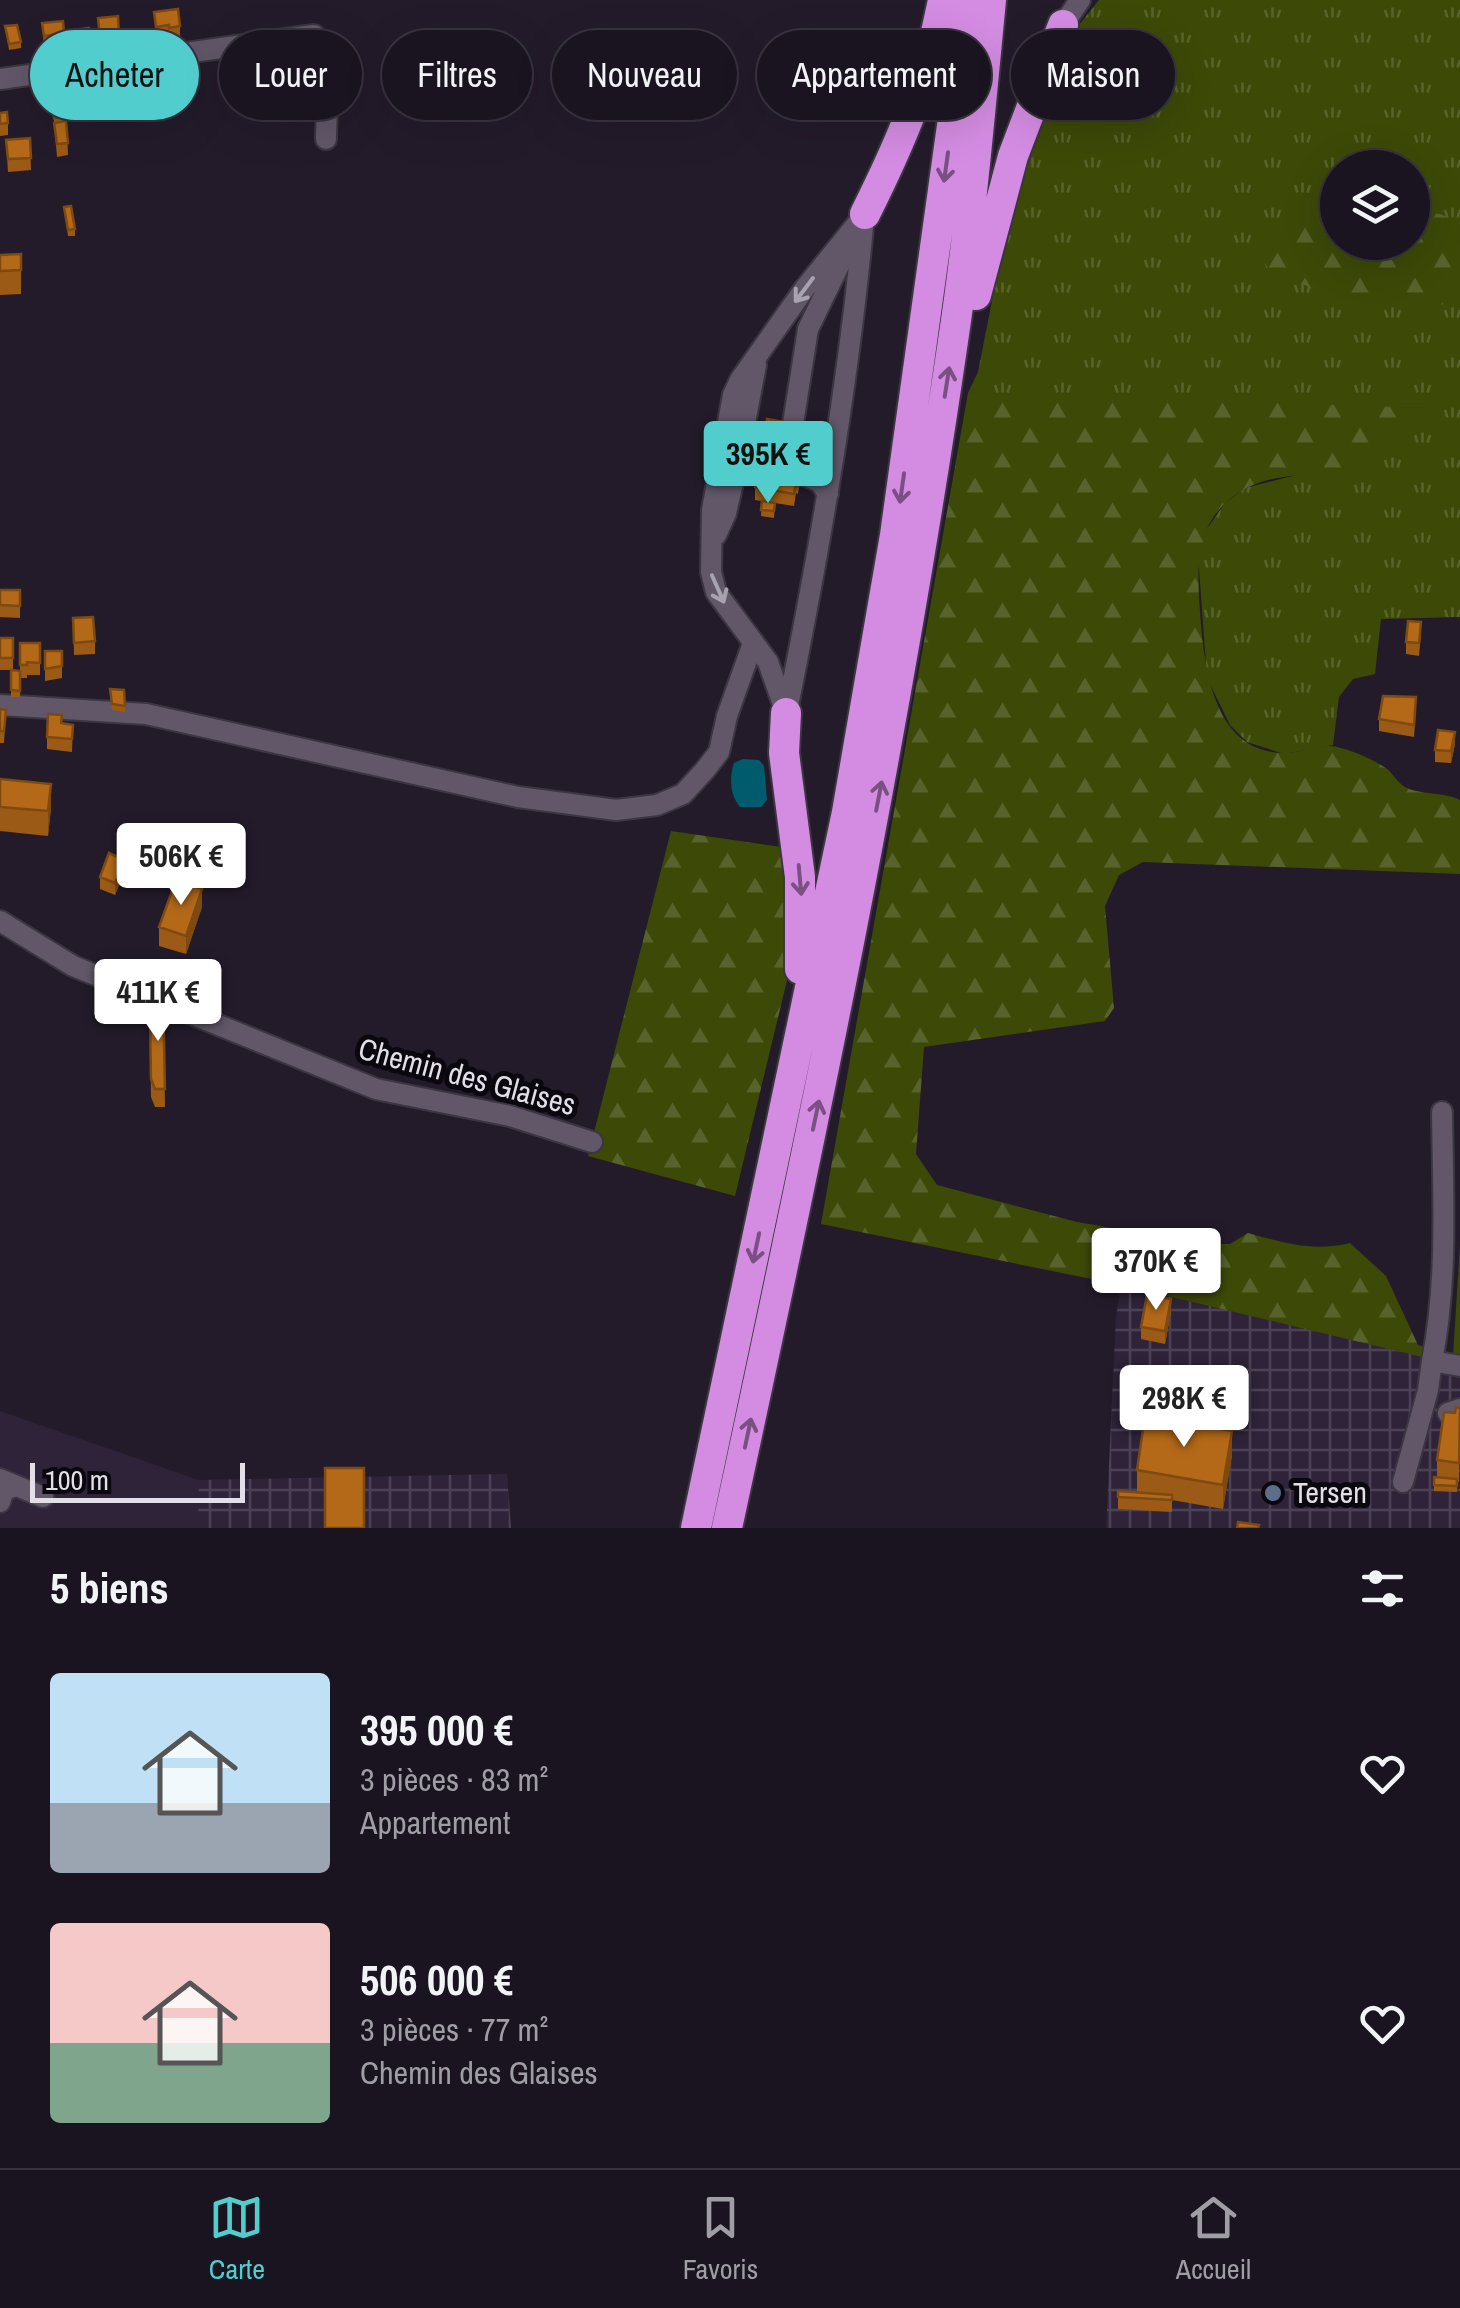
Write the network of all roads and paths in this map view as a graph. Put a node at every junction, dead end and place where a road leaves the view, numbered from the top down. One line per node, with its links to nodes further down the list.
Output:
1 (943, 0): 7 (highway)
2 (963, 0): 20 (highway, one-way to 20)
3 (990, 0): 8 (highway)
4 (1071, 8): 8 (highway)
5 (0, 79): 6 (street)
6 (326, 139)
7 (864, 214): 9 (street, one-way to 9); 10 (street); 14 (street)
8 (954, 339): 29 (highway, one-way to 8)
9 (762, 348): 13 (street); 15 (street)
10 (792, 430)
11 (760, 467): 13 (street)
12 (801, 474): 14 (street)
13 (734, 482): 15 (street)
14 (828, 494): 18 (street)
15 (709, 550): 16 (street, one-way to 16)
16 (752, 643): 17 (street); 18 (street)
17 (0, 705)
18 (786, 713): 20 (highway, one-way to 20)
19 (0, 921): 22 (street, Chemin des Glaises)
20 (813, 982): 28 (highway, one-way to 28)
21 (1442, 1112): 23 (street)
22 (592, 1142)
23 (1432, 1361): 24 (street); 25 (street)
24 (1460, 1366)
25 (1403, 1482)
26 (5, 1489): 27 (street)
27 (44, 1497)
28 (696, 1528)
29 (727, 1528)

